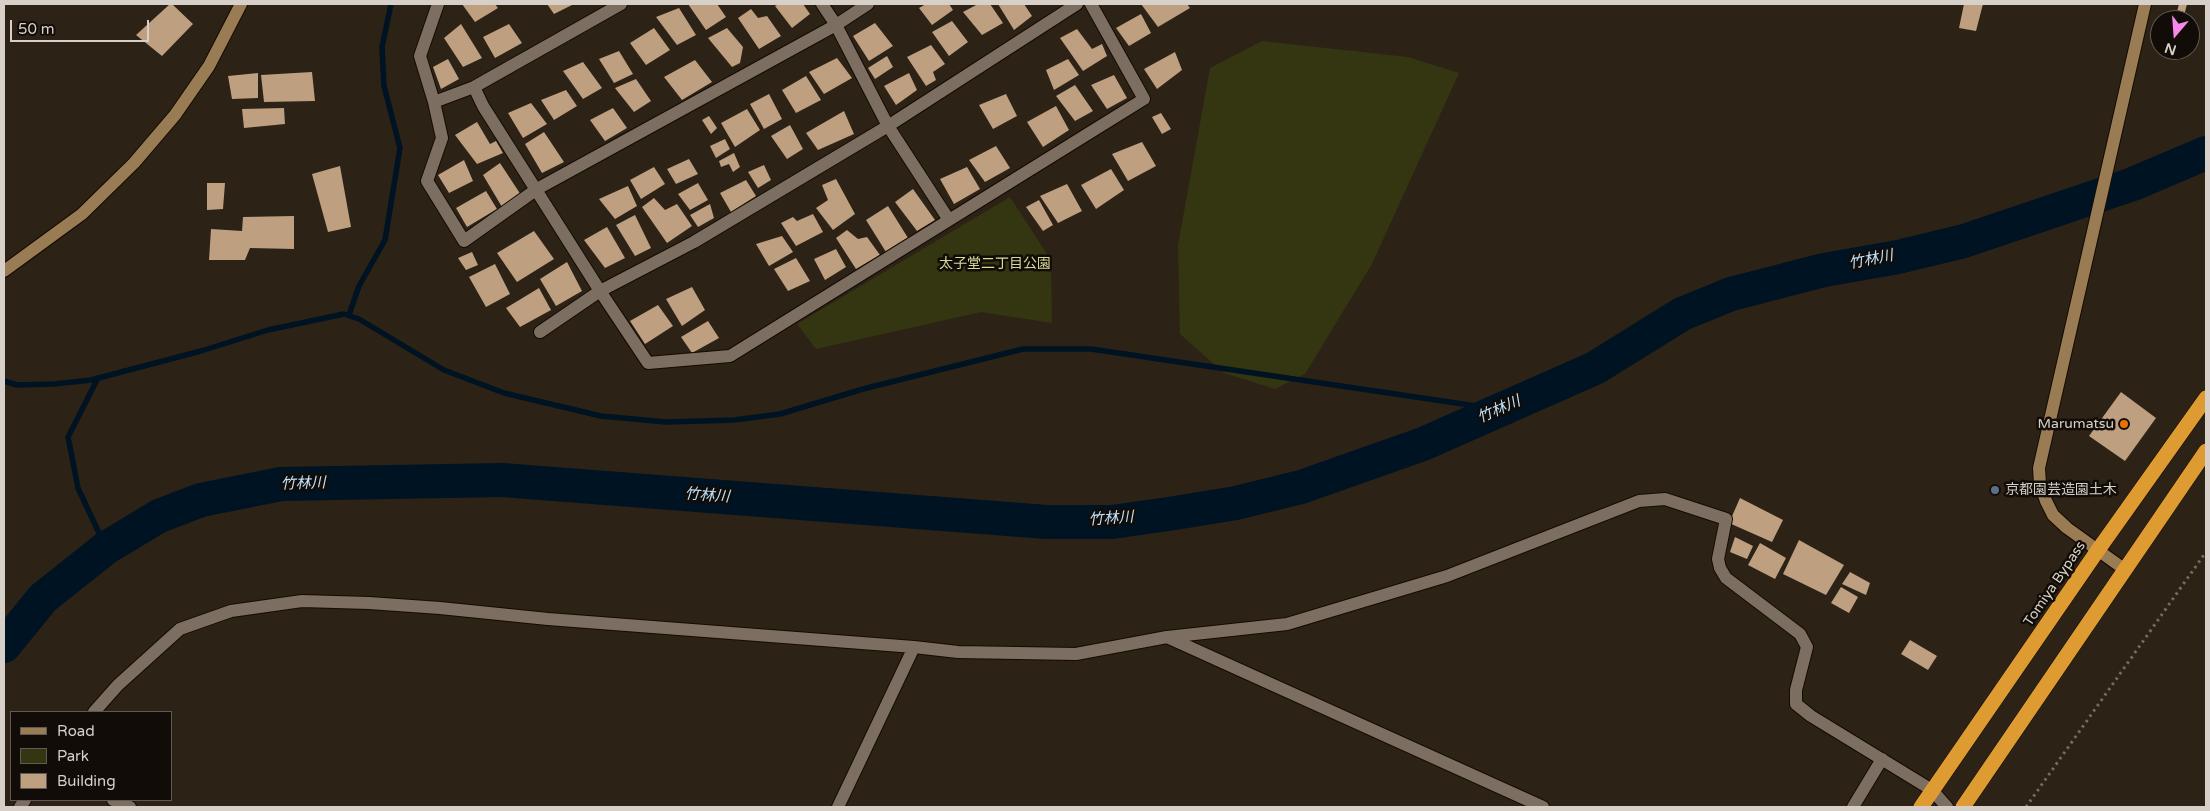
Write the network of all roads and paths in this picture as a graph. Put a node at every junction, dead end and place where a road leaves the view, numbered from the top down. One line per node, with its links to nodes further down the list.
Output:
1 (241, 4): 15 (street)
2 (438, 4): 11 (street)
3 (621, 4): 10 (street)
4 (822, 4): 9 (street)
5 (868, 4): 9 (street)
6 (1077, 4): 12 (street)
7 (1091, 4): 14 (street)
8 (2144, 4): 20 (street)
9 (836, 25): 12 (street); 13 (street)
10 (474, 87): 11 (street); 13 (street)
11 (434, 102): 13 (street)
12 (888, 126): 14 (street); 16 (street)
13 (538, 190): 16 (street)
14 (949, 220): 16 (street)
15 (4, 271)
16 (600, 291): 17 (street)
17 (540, 332)
18 (2206, 398): 20 (highway, Tomiya Bypass)
19 (2206, 451): 22 (highway)
20 (2098, 550): 22 (street); 27 (highway, Tomiya Bypass)
21 (2206, 552): 36 (path)
22 (2124, 569): 35 (highway)
23 (1167, 637): 24 (street); 26 (street); 31 (street)
24 (914, 647): 25 (street); 30 (street)
25 (95, 711)
26 (1882, 760): 27 (street); 32 (street)
27 (1932, 790): 33 (highway, Tomiya Bypass); 34 (street)
28 (115, 801): 29 (street)
29 (130, 807)
30 (838, 807)
31 (1543, 807)
32 (1853, 807)
33 (1921, 807)
34 (1947, 807)
35 (1962, 807)
36 (2026, 807)

